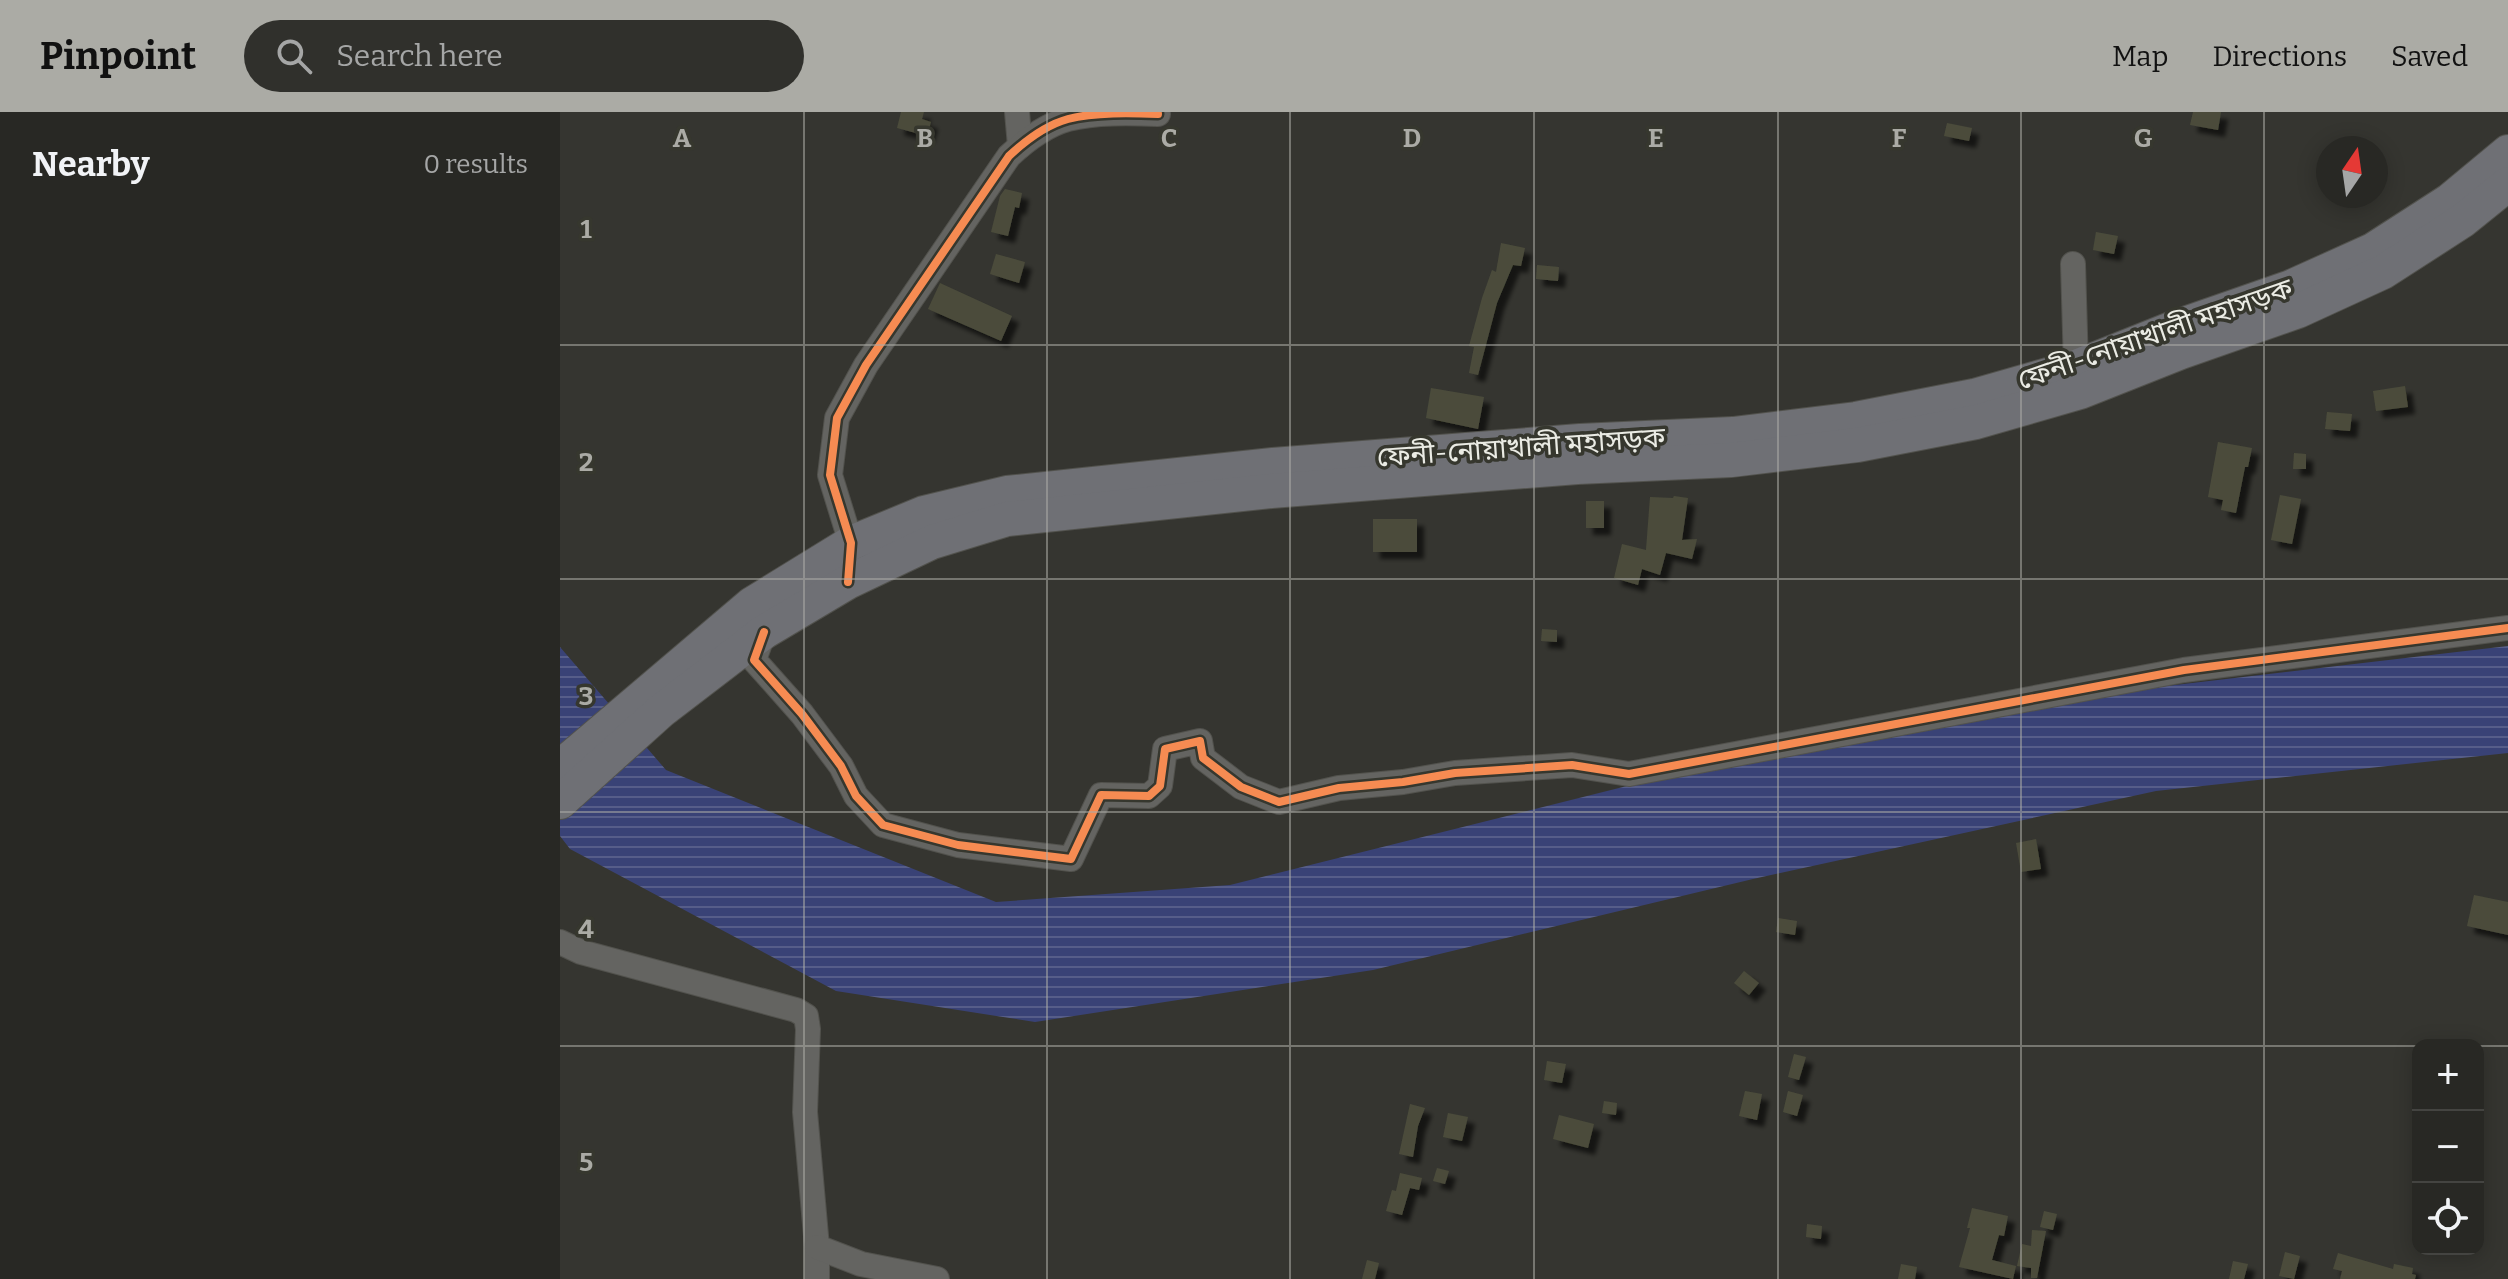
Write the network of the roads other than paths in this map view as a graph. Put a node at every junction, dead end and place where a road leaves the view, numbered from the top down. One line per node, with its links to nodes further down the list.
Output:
1 (1017, 112): 3 (street)
2 (1158, 114): 3 (street)
3 (1020, 146): 8 (street)
4 (2508, 152): 7 (highway, ফেনী-নোয়াখালী মহাসড়ক)
5 (2508, 184): 7 (highway, ফেনী-নোয়াখালী মহাসড়ক)
6 (2073, 264): 7 (street)
7 (2071, 381): 8 (highway, ফেনী-নোয়াখালী মহাসড়ক); 9 (highway, ফেনী-নোয়াখালী মহাসড়ক)
8 (851, 543): 9 (street); 12 (highway, ফেনী-নোয়াখালী মহাসড়ক)
9 (848, 582): 11 (highway, ফেনী-নোয়াখালী মহাসড়ক)
10 (2508, 628): 11 (street)
11 (764, 632): 12 (highway, ফেনী-নোয়াখালী মহাসড়ক)
12 (653, 702): 13 (highway, ফেনী-নোয়াখালী মহাসড়ক); 14 (highway, ফেনী-নোয়াখালী মহাসড়ক)
13 (560, 767)
14 (560, 802)
15 (560, 942): 16 (street)
16 (817, 1247): 17 (street); 18 (street)
17 (817, 1279)
18 (937, 1279)

